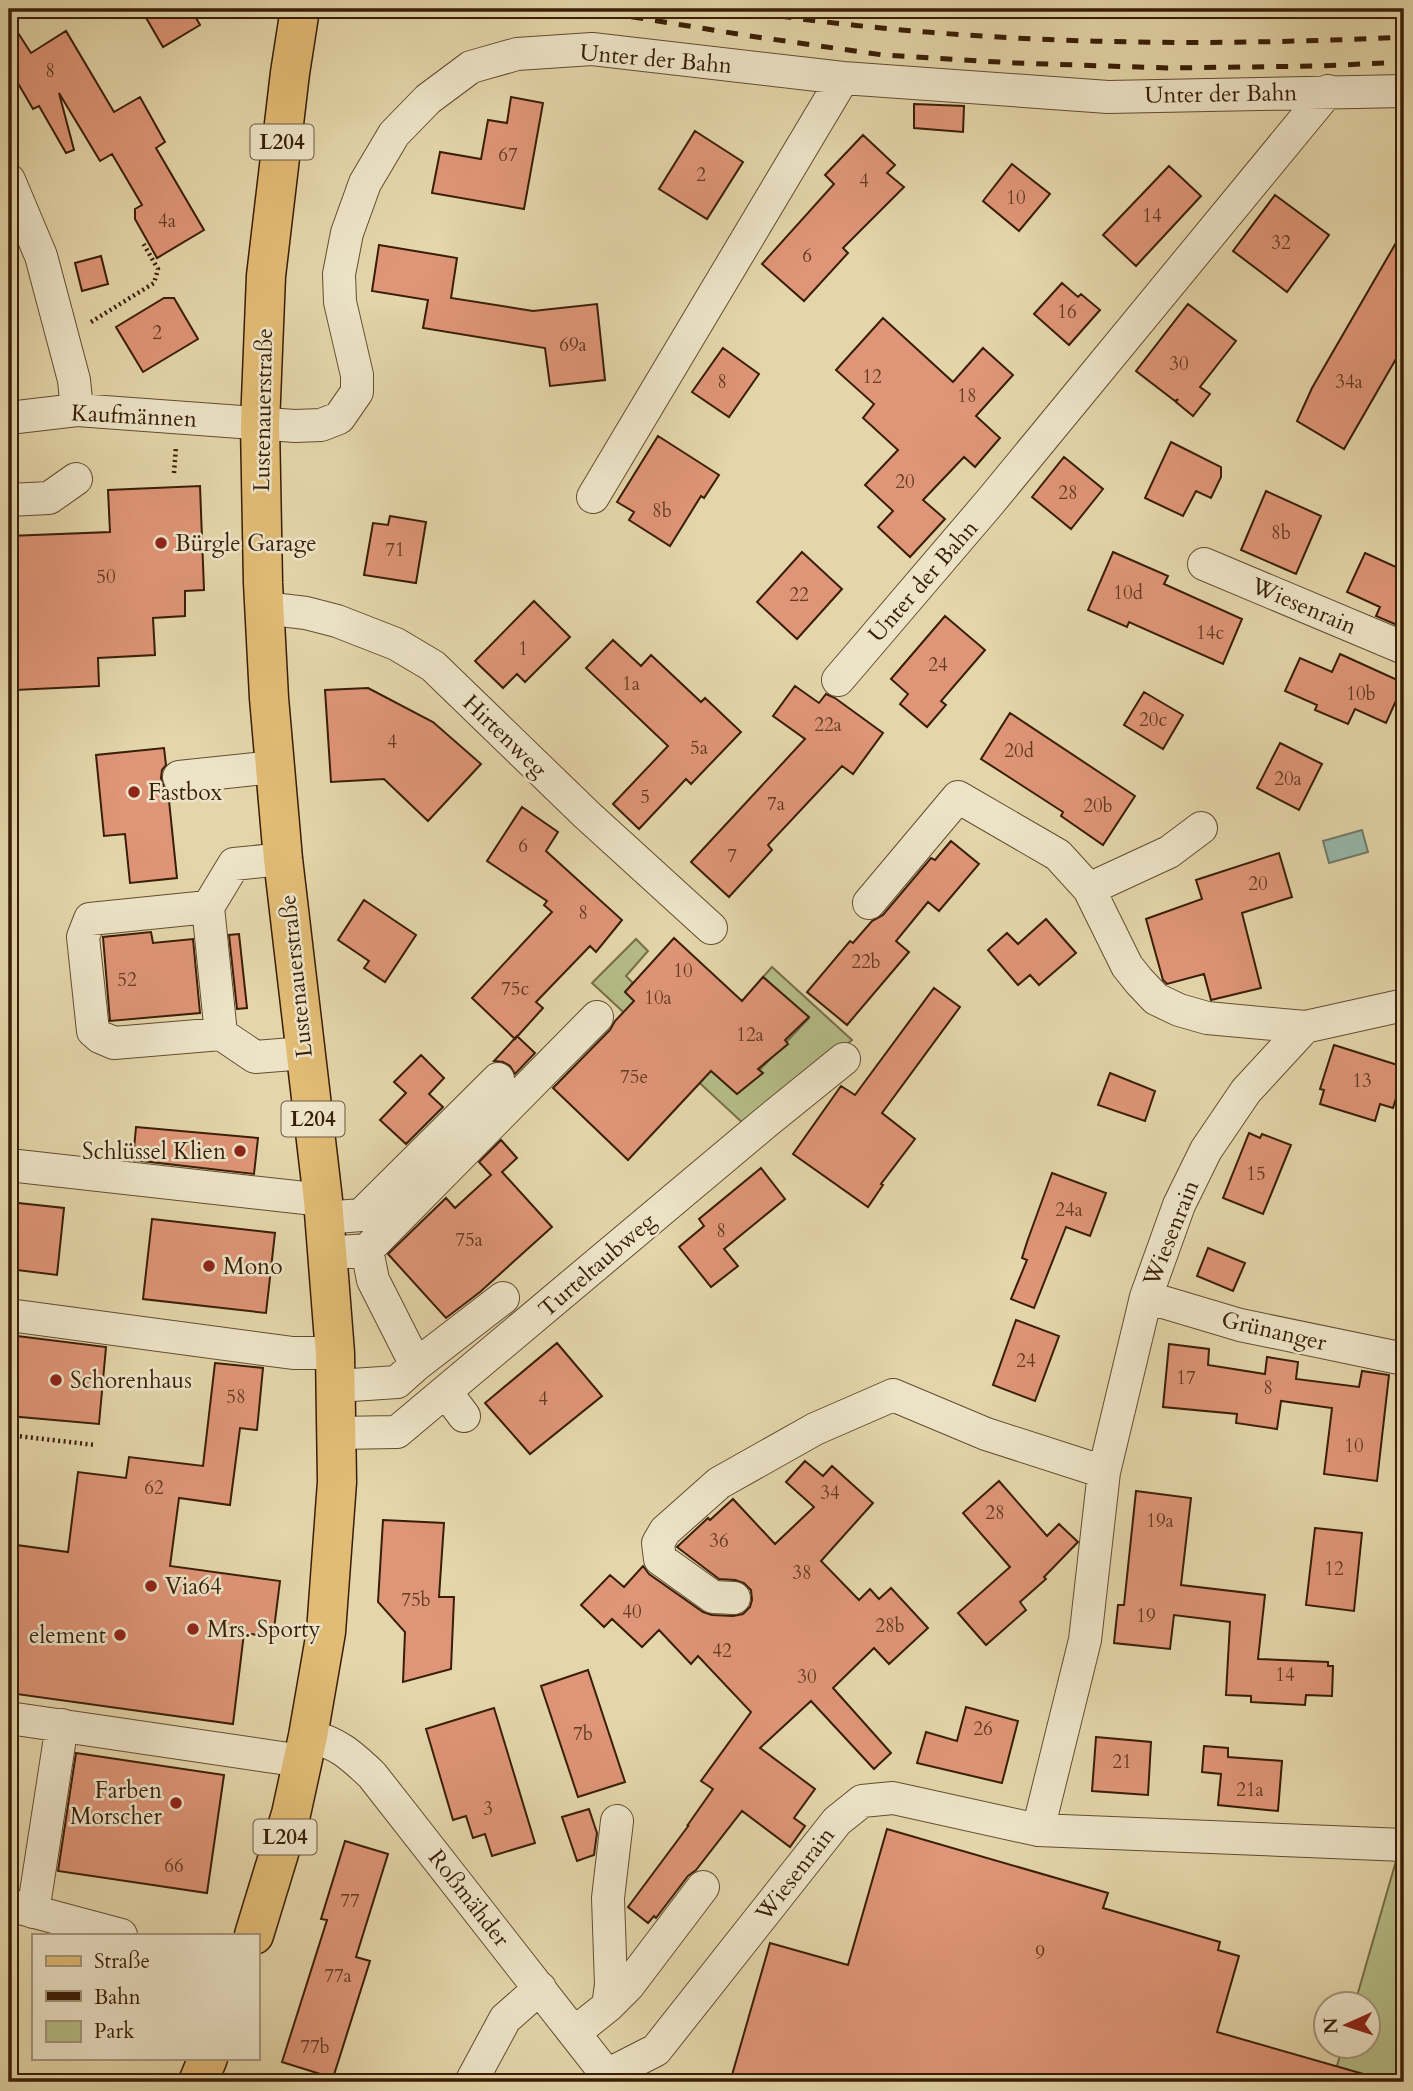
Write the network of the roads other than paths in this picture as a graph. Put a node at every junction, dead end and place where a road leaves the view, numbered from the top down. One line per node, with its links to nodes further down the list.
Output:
1 (300, 9): 8 (main road, Lustenauerstraße / L204)
2 (843, 78): 4 (street, Unter der Bahn); 8 (street, Unter der Bahn); 10 (street)
3 (1404, 90): 4 (street, Unter der Bahn)
4 (1328, 91): 15 (street, Unter der Bahn)
5 (9, 180): 6 (street)
6 (77, 410): 7 (street, Kaufmännen); 8 (street, Kaufmännen)
7 (9, 418)
8 (260, 424): 13 (main road, Lustenauerstraße / L204)
9 (76, 479): 11 (street)
10 (593, 497)
11 (9, 500)
12 (1204, 564): 14 (street, Wiesenrain)
13 (264, 608): 16 (main road, Lustenauerstraße / L204); 23 (street, Hirtenweg)
14 (1404, 648)
15 (838, 680)
16 (274, 767): 17 (street); 19 (main road, Lustenauerstraße / L204)
17 (179, 777)
18 (1201, 828): 20 (street)
19 (283, 859): 22 (street); 28 (main road, Lustenauerstraße / L204)
20 (1089, 889): 21 (street); 26 (street)
21 (869, 903)
22 (208, 907): 27 (street); 27 (street)
23 (711, 928)
24 (1404, 1005): 26 (street)
25 (597, 1017): 33 (street)
26 (1305, 1027): 34 (street, Wiesenrain)
27 (222, 1034): 28 (street)
28 (305, 1053): 32 (main road, Lustenauerstraße / L204)
29 (844, 1059): 40 (street, Turteltaubweg)
30 (498, 1079): 32 (street)
31 (9, 1166): 32 (street)
32 (325, 1224): 33 (street); 39 (main road, Lustenauerstraße / L204)
33 (367, 1250): 38 (street)
34 (1146, 1297): 37 (street, Grünanger); 43 (street, Wiesenrain)
35 (503, 1298): 38 (street)
36 (9, 1315): 39 (street)
37 (1404, 1359)
38 (416, 1365): 39 (street)
39 (336, 1370): 42 (main road, Lustenauerstraße / L204)
40 (446, 1392): 41 (street); 42 (street, Turteltaubweg)
41 (464, 1416)
42 (336, 1433): 47 (main road, Lustenauerstraße / L204)
43 (1104, 1472): 44 (street); 49 (street, Wiesenrain)
44 (734, 1598)
45 (9, 1718): 46 (street, Roßmähder)
46 (62, 1726): 47 (street, Roßmähder); 52 (street)
47 (305, 1749): 54 (main road, Lustenauerstraße / L204); 55 (street, Roßmähder)
48 (617, 1821): 56 (street)
49 (1038, 1830): 50 (street, Wiesenrain); 59 (street, Wiesenrain)
50 (1404, 1845)
51 (703, 1887): 56 (street)
52 (21, 1909): 53 (street)
53 (117, 1934)
54 (254, 1934)
55 (540, 1988): 57 (street, Roßmähder); 61 (street)
56 (608, 2006): 57 (street)
57 (574, 2033): 59 (street, Roßmähder)
58 (207, 2060): 60 (main road)
59 (608, 2079)
60 (198, 2082)
61 (471, 2082)

